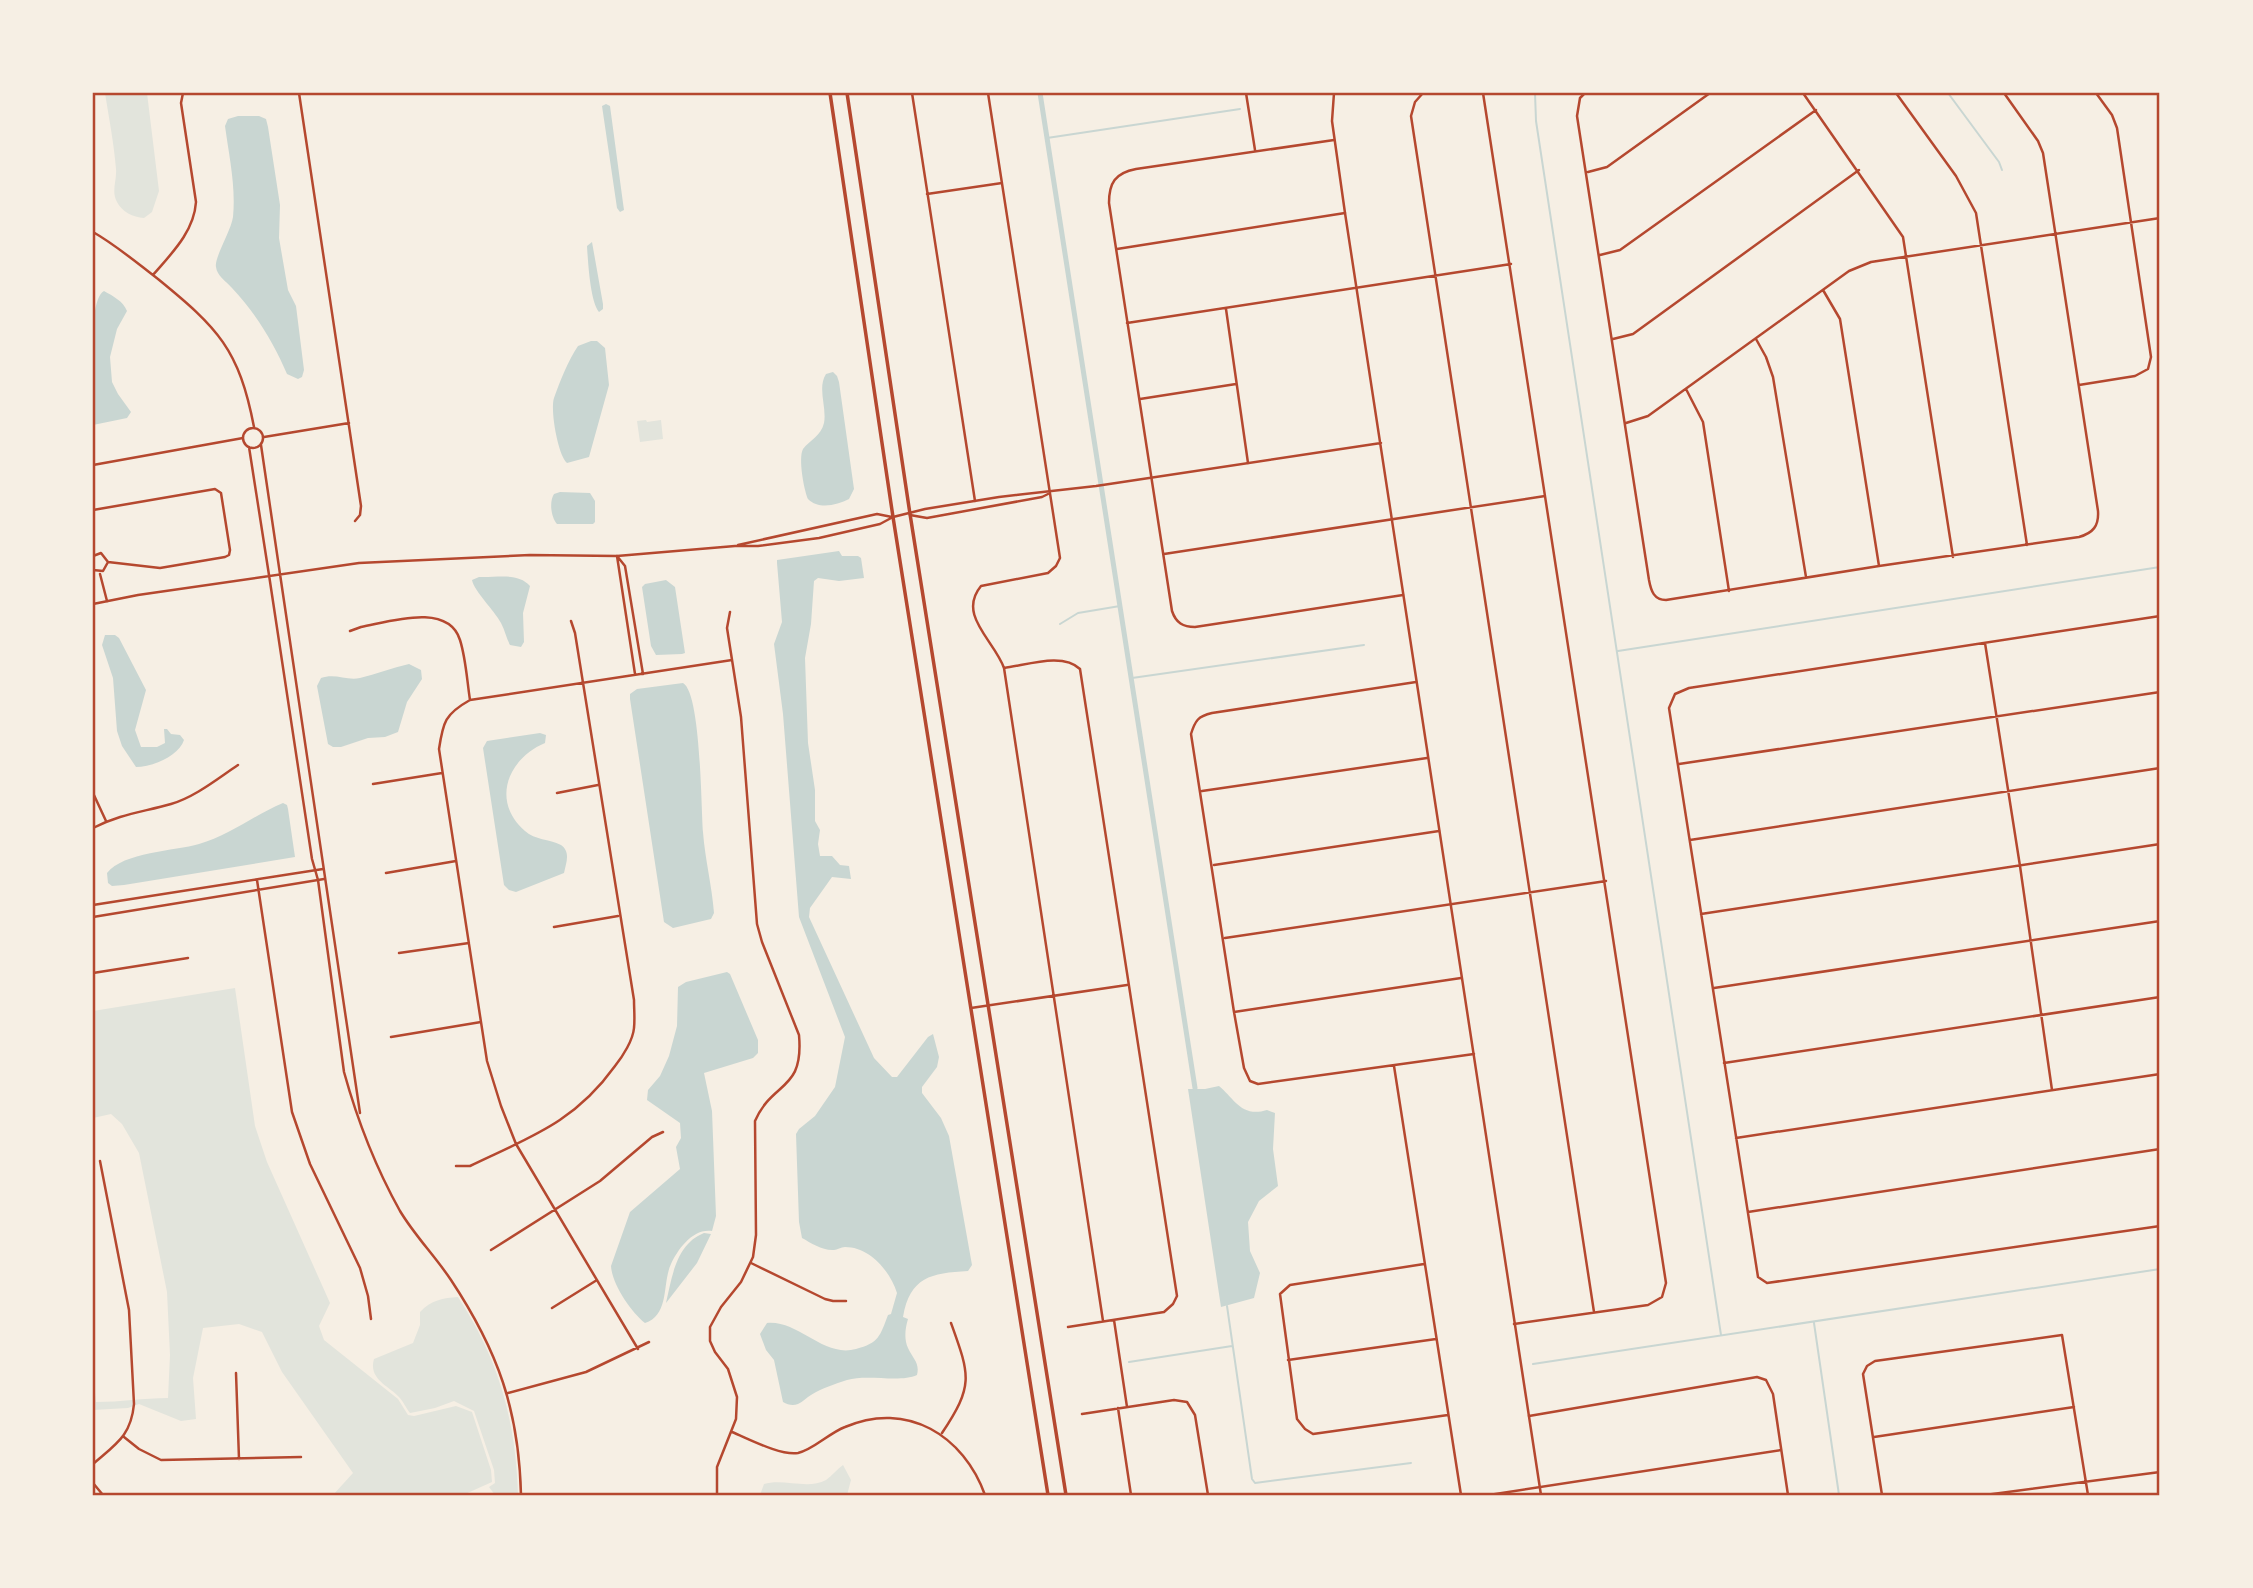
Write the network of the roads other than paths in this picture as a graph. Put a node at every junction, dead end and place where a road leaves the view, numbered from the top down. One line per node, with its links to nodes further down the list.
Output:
1 (183, 93): 34 (street)
2 (299, 93): 47 (street)
3 (830, 93): 65 (main road)
4 (847, 93): 64 (main road)
5 (912, 93): 23 (street)
6 (988, 93): 22 (street)
7 (1245, 93): 19 (street)
8 (1334, 93): 18 (street)
9 (1423, 93): 35 (street)
10 (1483, 93): 33 (street)
11 (1585, 93): 21 (street)
12 (1710, 93): 21 (street)
13 (1803, 93): 17 (street)
14 (1896, 93): 29 (street)
15 (2004, 93): 28 (street)
16 (2096, 93): 26 (street)
17 (1816, 110): 20 (street); 31 (street)
18 (1334, 140): 19 (street); 24 (street)
19 (1255, 150): 30 (street)
20 (1859, 170): 32 (street); 40 (street)
21 (1588, 172): 31 (street)
22 (1002, 183): 23 (street); 57 (street)
23 (927, 194): 61 (street)
24 (1345, 213): 30 (street); 36 (street)
25 (2160, 218): 26 (street)
26 (2130, 222): 28 (street); 43 (street)
27 (93, 232): 34 (street)
28 (2056, 234): 29 (street); 43 (street)
29 (1982, 244): 32 (street); 68 (street)
30 (1117, 249): 39 (street)
31 (1600, 255): 40 (street)
32 (1907, 256): 37 (street); 73 (street)
33 (1511, 264): 35 (street); 59 (street)
34 (153, 275): 48 (street)
35 (1436, 276): 36 (street); 62 (street)
36 (1356, 288): 38 (street); 51 (street)
37 (1823, 290): 41 (street); 75 (street)
38 (1226, 309): 39 (street); 42 (street)
39 (1128, 323): 45 (street)
40 (1613, 339): 46 (street)
41 (1756, 340): 44 (street); 80 (street)
42 (1236, 384): 45 (street); 54 (street)
43 (2079, 385): 68 (street)
44 (1686, 389): 46 (street); 81 (street)
45 (1140, 399): 56 (street)
46 (1626, 423): 81 (street)
47 (349, 424): 49 (street); 67 (street)
48 (254, 428): 49 (street); 50 (street)
49 (264, 437): 52 (street)
50 (243, 438): 53 (street); 55 (street)
51 (1381, 443): 54 (street); 66 (street)
52 (261, 445): 53 (street); 58 (street)
53 (249, 447): 60 (street)
54 (1248, 463): 56 (street)
55 (93, 465)
56 (1152, 478): 57 (street); 70 (street)
57 (1051, 492): 61 (street); 64 (street); 91 (street)
58 (267, 495): 60 (street); 78 (street)
59 (1545, 496): 62 (street); 124 (street)
60 (258, 498): 79 (street)
61 (975, 501): 64 (street)
62 (1473, 507): 66 (street); 126 (street)
63 (93, 510): 74 (street)
64 (909, 514): 65 (street); 145 (main road)
65 (893, 517): 69 (street); 69 (street); 146 (main road)
66 (1392, 519): 70 (street); 82 (street)
67 (355, 521)
68 (2027, 545): 73 (street)
69 (735, 546): 72 (street)
70 (1163, 554): 82 (street)
71 (93, 555): 74 (street)
72 (617, 556): 78 (street); 92 (street); 93 (street)
73 (1953, 557): 75 (street)
74 (108, 562): 77 (street)
75 (1879, 566): 80 (street)
76 (93, 570): 77 (street)
77 (100, 572): 83 (street)
78 (280, 574): 79 (street); 118 (street)
79 (269, 575): 83 (street); 119 (street)
80 (1806, 577): 81 (street)
81 (1729, 591)
82 (1403, 595): 94 (street)
83 (107, 601): 84 (street)
84 (93, 604)
85 (730, 612): 90 (street)
86 (2160, 616): 89 (street)
87 (571, 621): 95 (street)
88 (350, 631): 97 (street)
89 (1985, 643): 98 (street); 100 (street)
90 (732, 660): 92 (street); 167 (street)
91 (1004, 668): 141 (street); 143 (street)
92 (643, 674): 93 (street)
93 (635, 675): 95 (street)
94 (1416, 681): 99 (street); 107 (street)
95 (583, 683): 97 (street); 105 (street)
96 (2160, 692): 98 (street)
97 (470, 700): 103 (street)
98 (1996, 717): 100 (street); 106 (street)
99 (1427, 758): 107 (street); 112 (street)
100 (1678, 764): 113 (street)
101 (238, 765): 110 (street)
102 (2160, 768): 106 (street)
103 (442, 773): 104 (street); 115 (street)
104 (373, 784)
105 (598, 785): 109 (street); 130 (street)
106 (2008, 791): 113 (street); 117 (street)
107 (1201, 792): 116 (street)
108 (93, 793): 110 (street)
109 (556, 793)
110 (106, 821): 111 (street)
111 (93, 828)
112 (1439, 831): 116 (street); 128 (street)
113 (1690, 840): 129 (street)
114 (2160, 844): 117 (street)
115 (456, 861): 120 (street); 136 (street)
116 (1212, 866): 134 (street)
117 (2020, 866): 129 (street); 135 (street)
118 (323, 869): 119 (street); 121 (street)
119 (316, 870): 122 (street); 123 (street)
120 (386, 873)
121 (325, 879): 123 (street); 156 (street)
122 (257, 880): 125 (street); 127 (street)
123 (318, 880): 125 (street); 156 (street)
124 (1606, 881): 126 (street); 172 (street)
125 (259, 890): 131 (street); 173 (street)
126 (1529, 891): 128 (street); 172 (street)
127 (93, 905)
128 (1451, 906): 134 (street); 140 (street)
129 (1701, 914): 142 (street)
130 (618, 916): 133 (street); 159 (street)
131 (93, 917)
132 (2160, 921): 135 (street)
133 (554, 927)
134 (1224, 939): 147 (street)
135 (2031, 940): 142 (street); 148 (street)
136 (469, 943): 137 (street); 149 (street)
137 (399, 953)
138 (188, 958): 139 (street)
139 (93, 973)
140 (1461, 978): 147 (street); 151 (street)
141 (1127, 985): 143 (street); 174 (street)
142 (1712, 988): 152 (street)
143 (1054, 995): 145 (street); 175 (street)
144 (2160, 997): 148 (street)
145 (988, 1005): 146 (street); 208 (main road)
146 (971, 1008): 207 (main road)
147 (1234, 1012): 153 (street)
148 (2042, 1016): 152 (street); 155 (street)
149 (481, 1022): 150 (street); 159 (street)
150 (391, 1037)
151 (1475, 1054): 153 (street); 177 (street)
152 (1724, 1063): 158 (street)
153 (1394, 1066): 168 (street)
154 (2160, 1074): 155 (street)
155 (2052, 1090): 158 (street)
156 (361, 1120): 184 (street)
157 (663, 1132): 163 (street)
158 (1736, 1138): 164 (street)
159 (516, 1144): 162 (street); 163 (street)
160 (2160, 1149): 164 (street)
161 (100, 1161): 193 (street)
162 (456, 1166)
163 (554, 1209): 166 (street); 169 (street)
164 (1747, 1212): 165 (street)
165 (2160, 1226)
166 (491, 1250)
167 (751, 1263): 170 (street); 191 (street)
168 (1424, 1264): 179 (street); 182 (street)
169 (597, 1280): 171 (street); 181 (street)
170 (846, 1301)
171 (552, 1308)
172 (1594, 1312): 177 (street)
173 (371, 1319)
174 (1114, 1320): 175 (street); 185 (street)
175 (1103, 1321): 178 (street)
176 (951, 1323): 192 (street)
177 (1514, 1324): 190 (street)
178 (1068, 1327)
179 (1436, 1339): 182 (street); 189 (street)
180 (649, 1342): 181 (street)
181 (638, 1349): 184 (street)
182 (1288, 1360): 189 (street)
183 (236, 1373): 197 (street)
184 (508, 1393): 204 (street)
185 (1127, 1407): 187 (street); 210 (street)
186 (2074, 1407): 194 (street); 194 (street); 200 (street)
187 (1118, 1408): 188 (street); 209 (street)
188 (1082, 1415)
189 (1448, 1415): 211 (street)
190 (1529, 1416): 195 (street); 202 (street)
191 (732, 1432): 192 (street); 205 (street)
192 (941, 1434): 206 (street)
193 (124, 1437): 197 (street); 198 (street)
194 (1873, 1437): 215 (street)
195 (1781, 1450): 202 (street); 214 (street)
196 (301, 1457): 197 (street)
197 (239, 1459)
198 (93, 1464)
199 (2160, 1472): 200 (street)
200 (2087, 1481): 216 (street); 217 (street)
201 (93, 1483): 203 (street)
202 (1540, 1488): 212 (street); 213 (street)
203 (103, 1495)
204 (521, 1495)
205 (717, 1495)
206 (985, 1495)
207 (1048, 1495)
208 (1066, 1495)
209 (1131, 1495)
210 (1208, 1495)
211 (1461, 1495)
212 (1489, 1495)
213 (1541, 1495)
214 (1788, 1495)
215 (1882, 1495)
216 (1985, 1495)
217 (2088, 1495)

